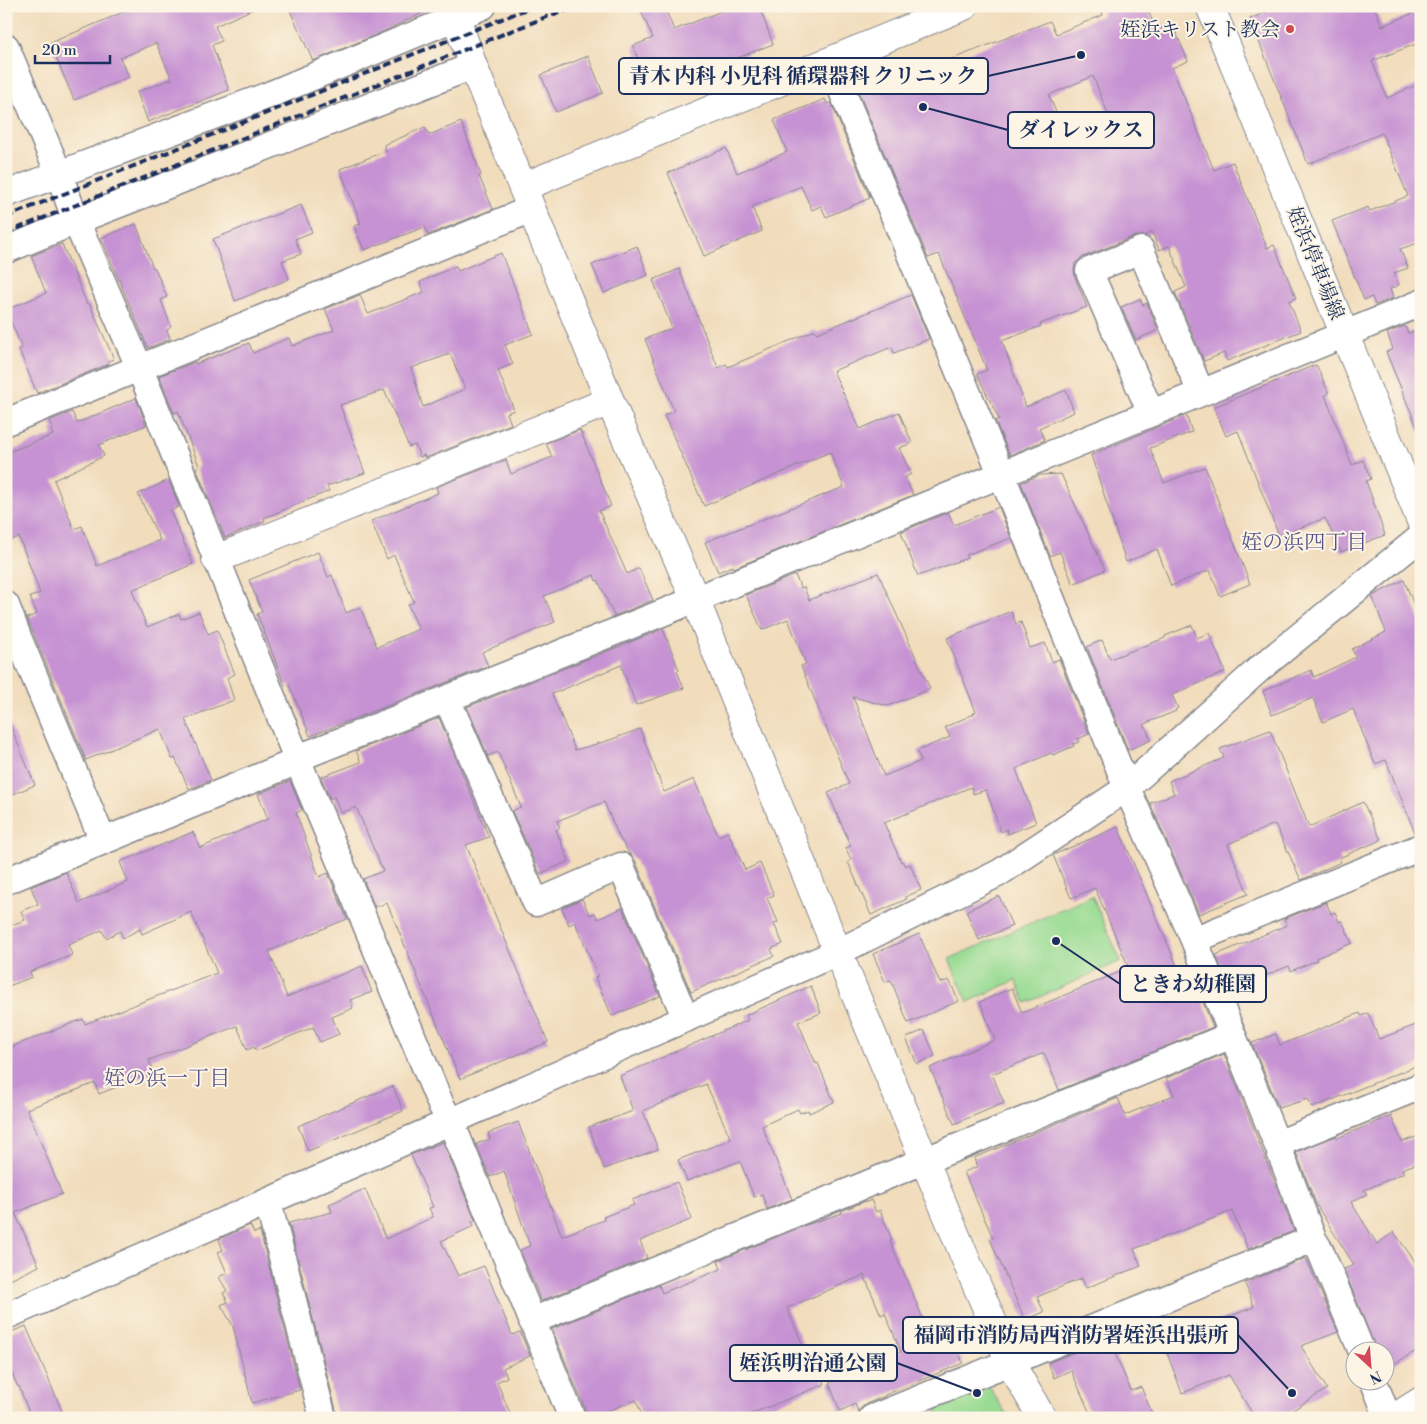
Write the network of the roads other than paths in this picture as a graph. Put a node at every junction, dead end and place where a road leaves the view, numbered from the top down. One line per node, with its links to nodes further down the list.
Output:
1 (483, 6): 4 (street)
2 (964, 6): 6 (street)
3 (1210, 6): 14 (street, 姪浜停車場線)
4 (454, 12): 7 (street); 8 (street)
5 (6, 47): 8 (street)
6 (830, 62): 10 (street); 20 (street)
7 (474, 66): 10 (street); 11 (street)
8 (59, 174): 9 (street); 11 (street)
9 (6, 194)
10 (527, 198): 15 (street); 17 (street)
11 (76, 221): 12 (street); 15 (street)
12 (6, 250)
13 (1421, 303): 14 (street)
14 (1345, 335): 16 (street); 21 (street, 姪浜停車場線)
15 (140, 369): 19 (street); 23 (street)
16 (1201, 393): 18 (street); 18 (street)
17 (610, 401): 23 (street); 24 (street)
18 (1151, 413): 20 (street)
19 (6, 422)
20 (1001, 473): 24 (street); 28 (street)
21 (1421, 520)
22 (1421, 537): 28 (street)
23 (216, 559): 27 (street)
24 (695, 600): 26 (street); 33 (street)
25 (6, 605): 29 (street)
26 (447, 699): 27 (street); 34 (street)
27 (298, 761): 29 (street); 37 (street)
28 (1127, 788): 32 (street); 33 (street)
29 (103, 841): 31 (street)
30 (1421, 846): 32 (street)
31 (6, 881)
32 (1194, 940): 35 (street)
33 (838, 952): 34 (street); 39 (street)
34 (686, 1019): 37 (street)
35 (1232, 1035): 38 (street); 39 (street)
36 (1421, 1086): 38 (street)
37 (451, 1122): 40 (street); 43 (street)
38 (1277, 1144): 41 (street)
39 (925, 1160): 43 (street); 45 (street)
40 (268, 1202): 42 (street); 48 (street)
41 (1313, 1239): 44 (street); 45 (street)
42 (6, 1316)
43 (532, 1321): 49 (street)
44 (1358, 1342)
45 (1010, 1362): 50 (street); 51 (street)
46 (1378, 1392): 52 (street)
47 (1421, 1401): 53 (street)
48 (323, 1418)
49 (572, 1418)
50 (872, 1418)
51 (1042, 1418)
52 (1388, 1418)
53 (1394, 1418)

